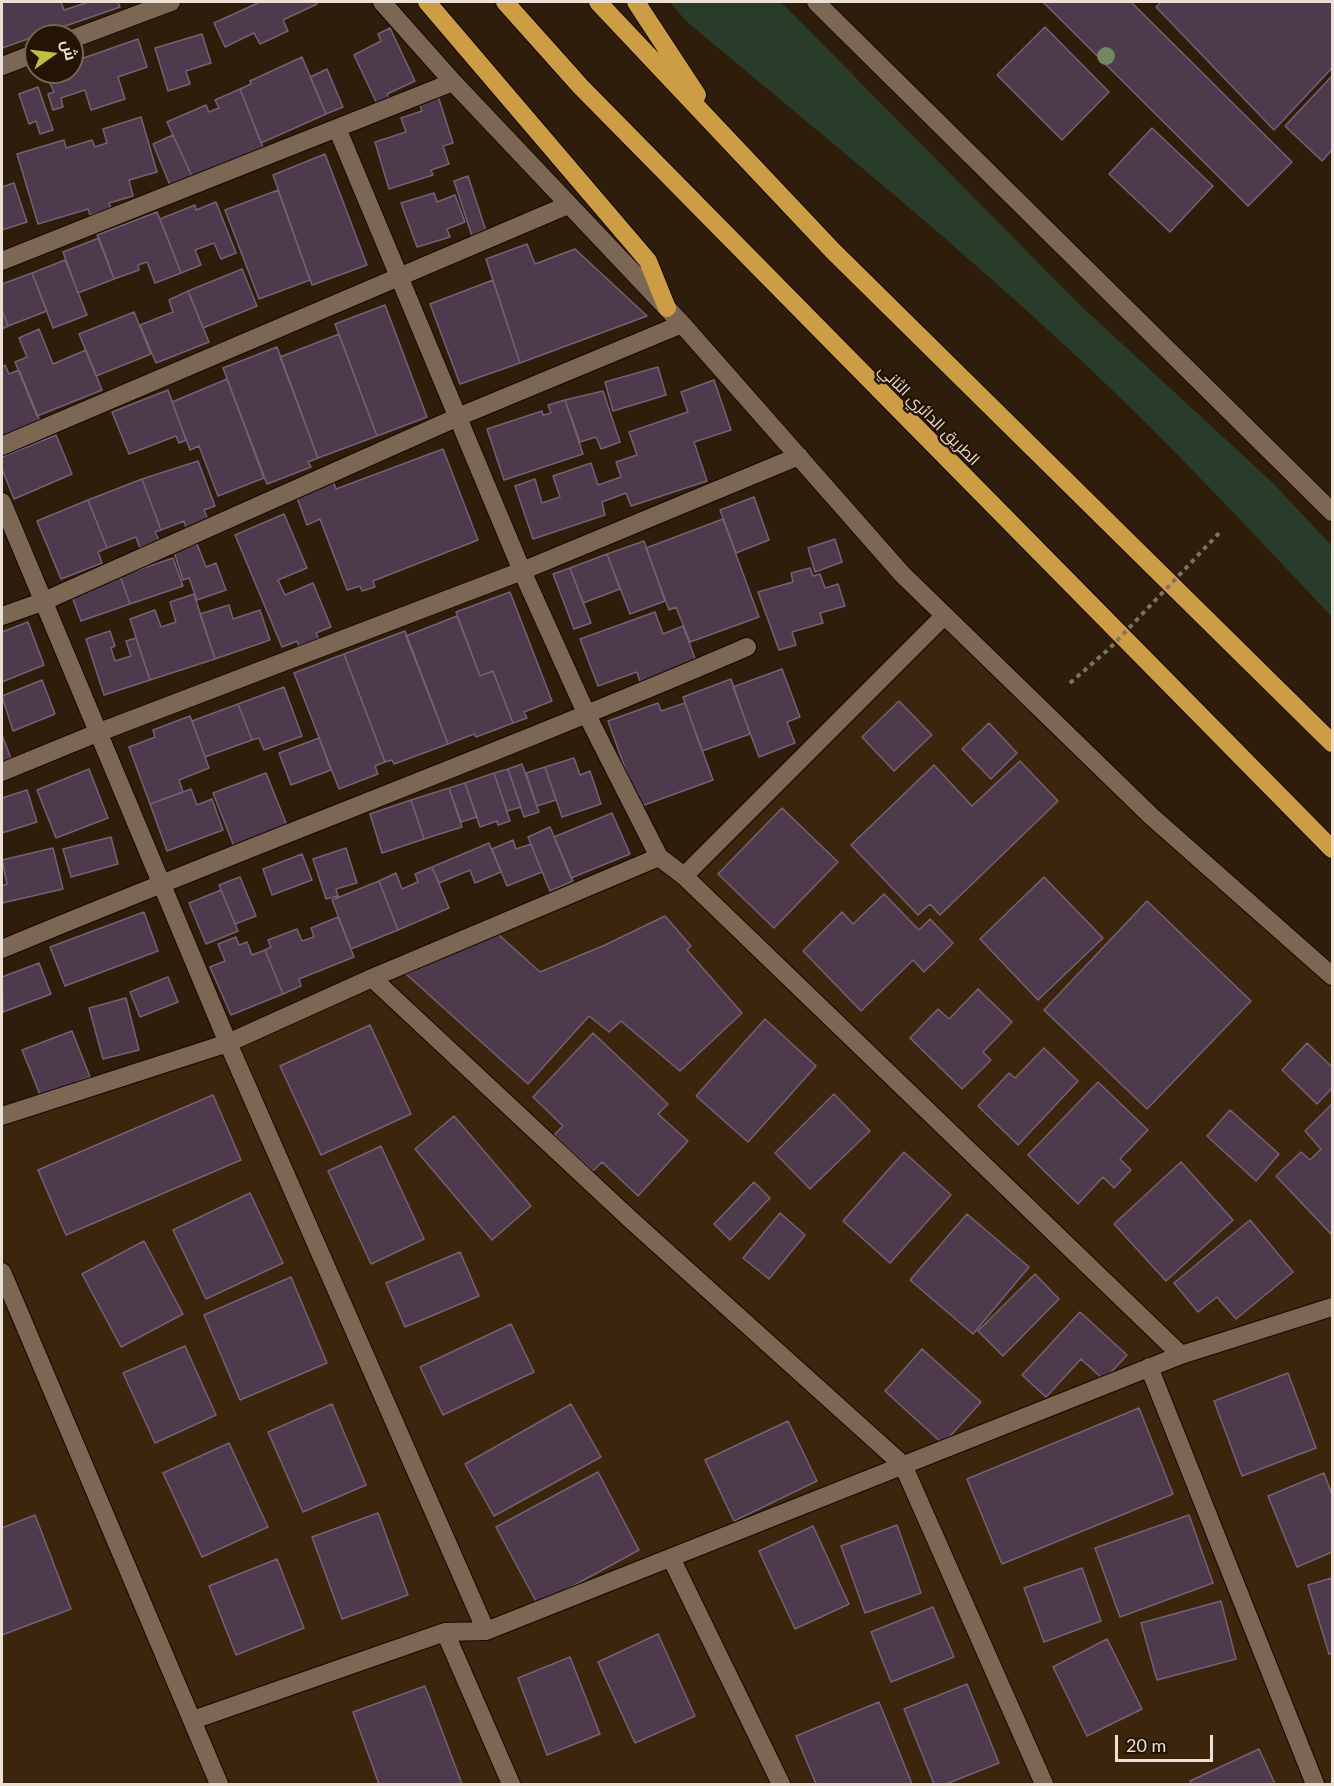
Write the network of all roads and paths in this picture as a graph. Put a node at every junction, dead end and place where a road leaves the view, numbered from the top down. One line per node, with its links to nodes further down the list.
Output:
1 (171, 2): 8 (street)
2 (382, 2): 11 (street)
3 (427, 2): 17 (highway)
4 (505, 2): 35 (highway, الطريق الدائري الثاني)
5 (598, 2): 13 (highway)
6 (636, 2): 13 (highway)
7 (818, 2): 23 (street)
8 (84, 35)
9 (24, 58): 10 (street)
10 (2, 66)
11 (453, 82): 12 (street); 14 (street)
12 (337, 128): 15 (street); 16 (street)
13 (723, 135): 33 (highway)
14 (568, 205): 16 (street); 17 (street)
15 (2, 261)
16 (398, 276): 19 (street); 20 (street)
17 (667, 308): 18 (street)
18 (682, 324): 19 (street); 21 (street)
19 (458, 417): 25 (street); 26 (street)
20 (2, 446)
21 (799, 456): 25 (street); 28 (street)
22 (2, 502): 26 (street)
23 (1332, 512)
24 (1222, 530): 30 (path, bridge)
25 (522, 572): 31 (street); 32 (street)
26 (42, 602): 27 (street); 32 (street)
27 (2, 616)
28 (944, 616): 37 (street); 40 (street)
29 (747, 647): 31 (street)
30 (1070, 683)
31 (587, 715): 36 (street); 38 (street)
32 (98, 733): 34 (street); 38 (street)
33 (1332, 743)
34 (2, 772)
35 (1332, 849)
36 (659, 857): 37 (street); 41 (street)
37 (684, 876): 46 (street)
38 (161, 882): 39 (street); 42 (street)
39 (2, 949)
40 (1332, 976)
41 (372, 978): 42 (street); 48 (street)
42 (228, 1043): 43 (street); 50 (street)
43 (2, 1116)
44 (2, 1272): 52 (street)
45 (1332, 1307): 46 (street)
46 (1181, 1355): 47 (street)
47 (1149, 1367): 48 (street); 57 (street)
48 (903, 1465): 49 (street); 56 (street)
49 (671, 1558): 50 (street); 55 (street)
50 (486, 1631): 51 (street)
51 (445, 1632): 52 (street); 54 (street)
52 (193, 1720): 53 (street)
53 (219, 1785)
54 (511, 1785)
55 (781, 1785)
56 (1044, 1785)
57 (1315, 1785)

